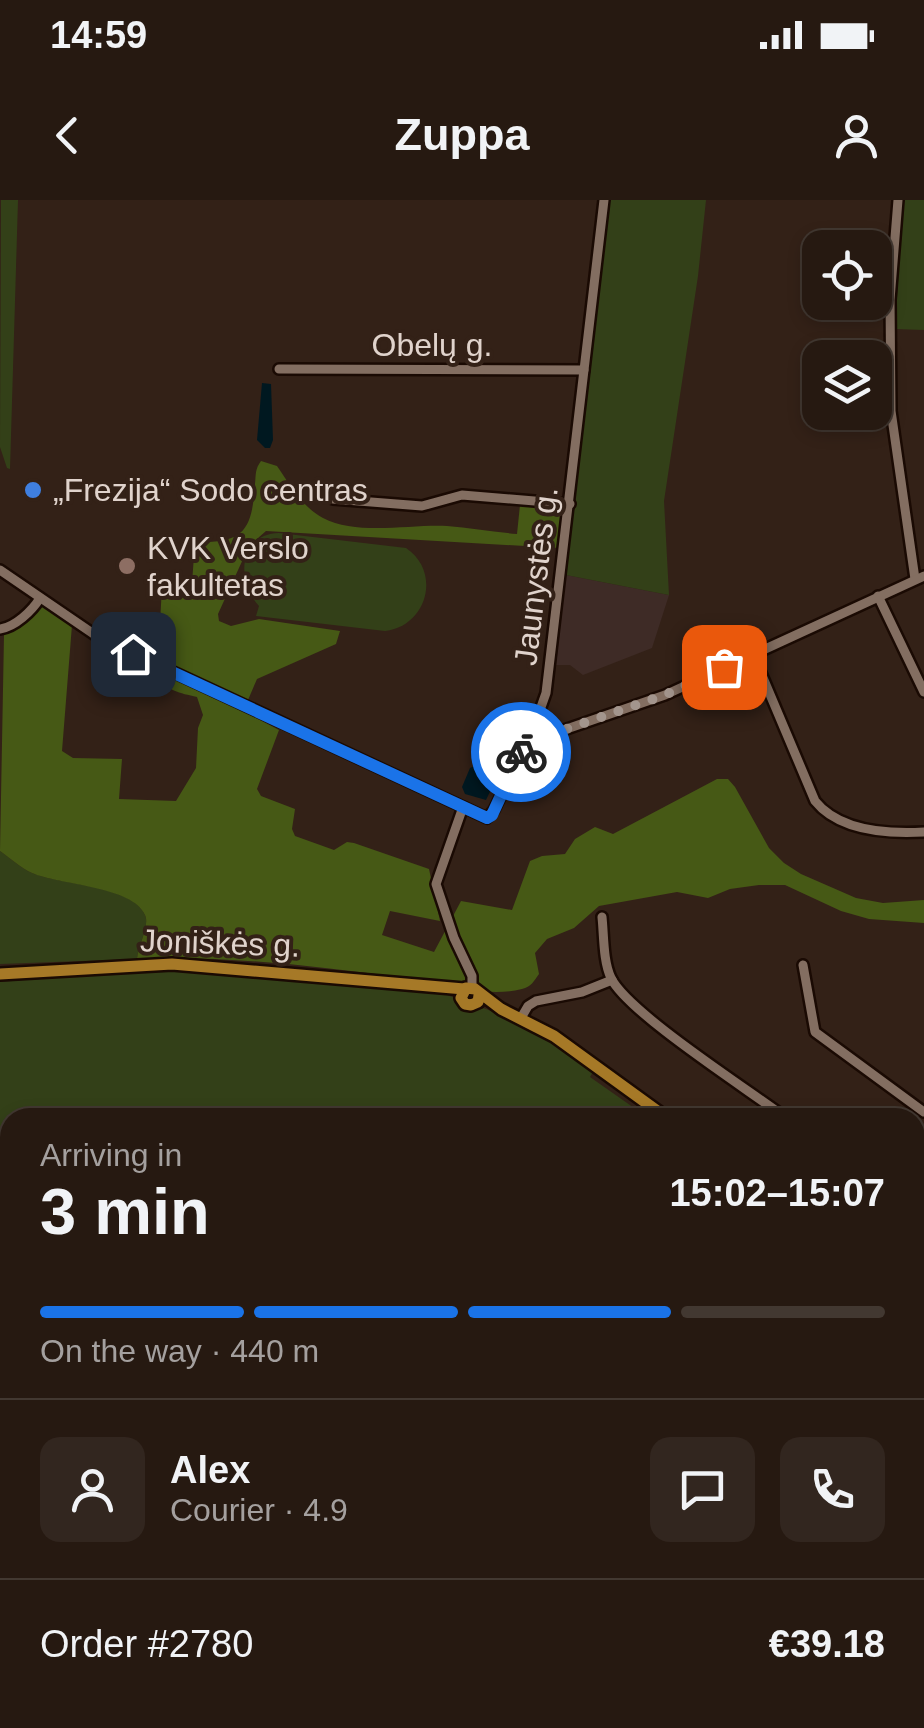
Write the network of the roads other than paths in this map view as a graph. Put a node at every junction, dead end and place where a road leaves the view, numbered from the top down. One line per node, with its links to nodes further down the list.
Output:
1 (604, 200): 4 (street, Jaunystės g.)
2 (898, 200): 8 (street)
3 (279, 369): 4 (street, Obelų g.)
4 (584, 370): 6 (street, Jaunystės g.)
5 (333, 499): 6 (street)
6 (570, 504): 14 (street, Jaunystės g.)
7 (0, 570): 10 (street)
8 (920, 577): 9 (street)
9 (878, 596): 12 (street); 13 (street)
10 (40, 598): 11 (street); 15 (street)
11 (0, 628)
12 (753, 654): 14 (street); 16 (street)
13 (924, 692)
14 (526, 743): 15 (street, Jaunystės g.)
15 (463, 807): 21 (street)
16 (924, 832)
17 (602, 917): 20 (street)
18 (803, 966): 25 (street)
19 (0, 974): 21 (main road, Joniškės g.)
20 (612, 980): 22 (street); 24 (street)
21 (470, 995): 22 (main road, Joniškės g.)
22 (521, 1018): 23 (main road, Joniškės g.)
23 (652, 1108)
24 (772, 1108)
25 (919, 1108)

